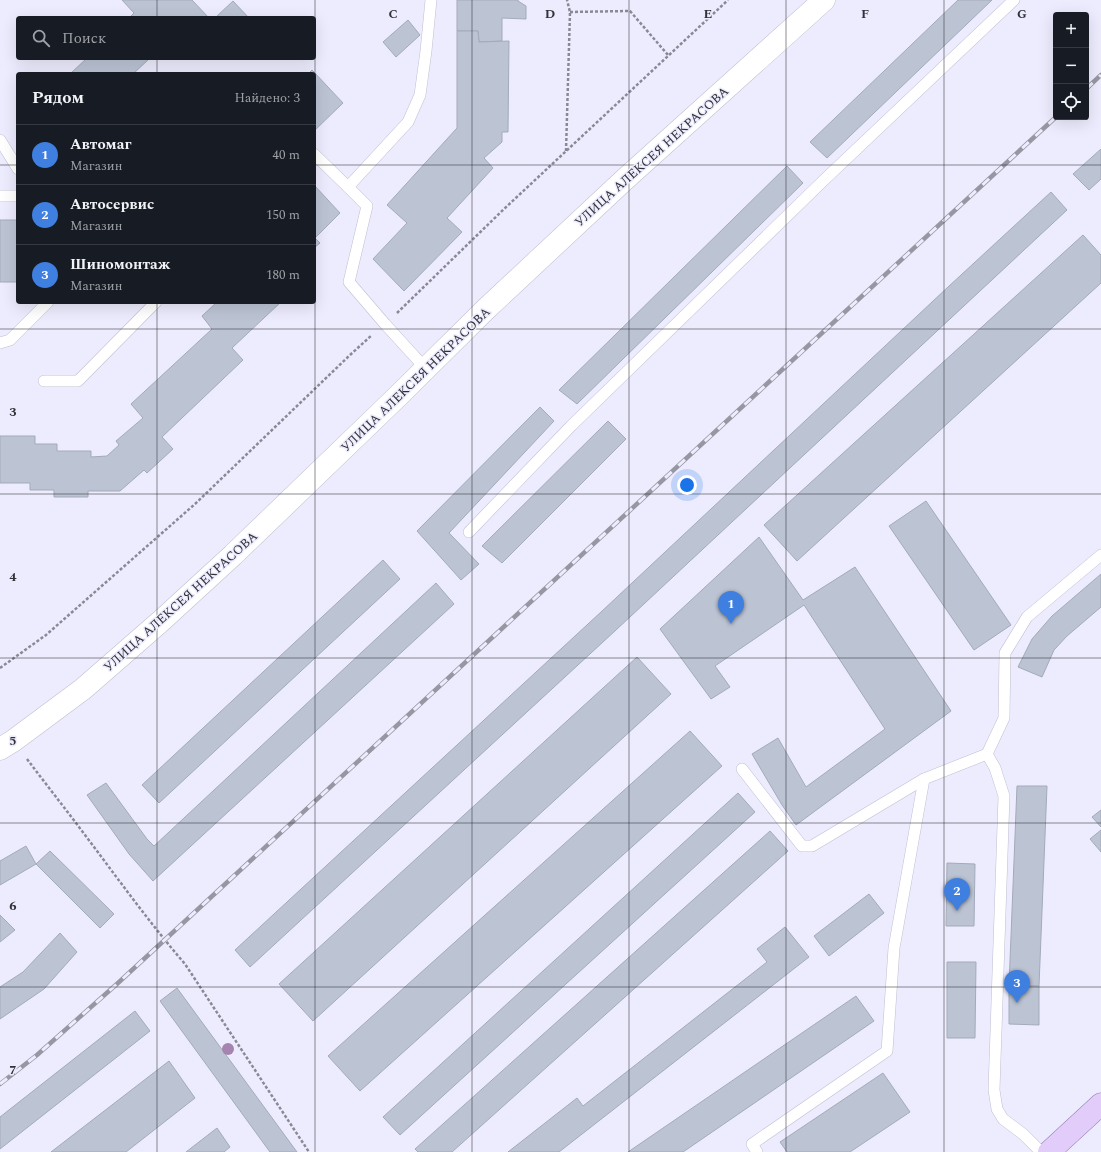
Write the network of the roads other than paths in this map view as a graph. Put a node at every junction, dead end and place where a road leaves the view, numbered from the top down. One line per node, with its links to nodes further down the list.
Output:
1 (431, 0): 7 (lane)
2 (824, 0): 13 (street, УЛИЦА АЛЕКСЕЯ НЕКРАСОВА)
3 (1014, 0): 15 (lane)
4 (0, 140): 6 (lane)
5 (316, 156): 7 (lane)
6 (16, 166)
7 (348, 187): 13 (lane)
8 (0, 196): 9 (lane)
9 (16, 196)
10 (46, 304): 12 (lane)
11 (154, 304): 14 (lane)
12 (0, 343)
13 (426, 369): 17 (street, УЛИЦА АЛЕКСЕЯ НЕКРАСОВА)
14 (44, 381)
15 (469, 532)
16 (1101, 555): 18 (lane)
17 (7, 745)
18 (987, 754): 20 (lane); 23 (lane)
19 (742, 769): 20 (lane)
20 (924, 779): 22 (lane)
21 (1101, 1104): 24 (main road)
22 (757, 1152)
23 (1041, 1152)
24 (1049, 1152)

